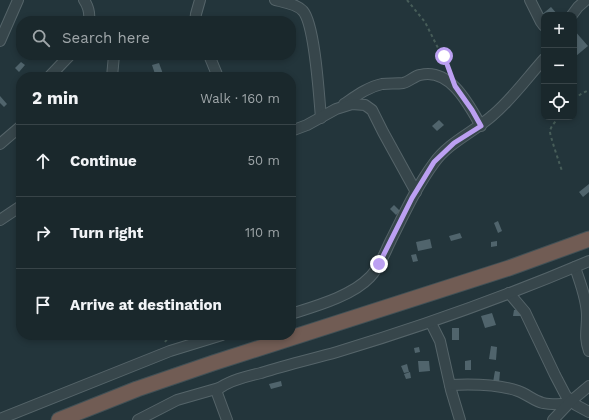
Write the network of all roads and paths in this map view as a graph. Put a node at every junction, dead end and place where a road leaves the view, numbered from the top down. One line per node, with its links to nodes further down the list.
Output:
1 (18, 0): 12 (street)
2 (84, 0): 9 (street)
3 (200, 0): 10 (street)
4 (275, 0): 24 (street)
5 (407, 0): 20 (path)
6 (530, 0): 11 (street)
7 (586, 0): 8 (street)
8 (574, 12)
9 (89, 16)
10 (196, 16)
11 (541, 22)
12 (0, 41)
13 (65, 60): 17 (street)
14 (114, 60): 18 (street)
15 (211, 60): 19 (street)
16 (541, 62): 26 (street)
17 (54, 72)
18 (112, 72)
19 (216, 72)
20 (455, 86): 23 (street); 26 (street)
21 (589, 90): 22 (path)
22 (577, 97)
23 (336, 109): 24 (street); 31 (street)
24 (321, 118): 27 (street)
25 (557, 120): 30 (path)
26 (481, 126): 31 (street)
27 (296, 129)
28 (16, 130): 29 (street)
29 (0, 144)
30 (562, 171)
31 (416, 192): 38 (street)
32 (16, 209): 33 (street)
33 (0, 220)
34 (589, 239): 40 (highway)
35 (589, 261): 36 (street)
36 (575, 267): 37 (street); 43 (street)
37 (509, 293): 39 (street); 47 (street)
38 (296, 312)
39 (431, 323): 44 (street); 46 (street)
40 (296, 336)
41 (200, 340): 49 (street)
42 (283, 340): 50 (highway)
43 (589, 351)
44 (450, 385): 47 (street); 53 (street)
45 (589, 386): 47 (street)
46 (219, 388): 51 (street); 52 (street)
47 (570, 402): 48 (street); 54 (street)
48 (589, 412)
49 (0, 419)
50 (59, 420)
51 (138, 420)
52 (227, 420)
53 (460, 420)
54 (553, 420)

